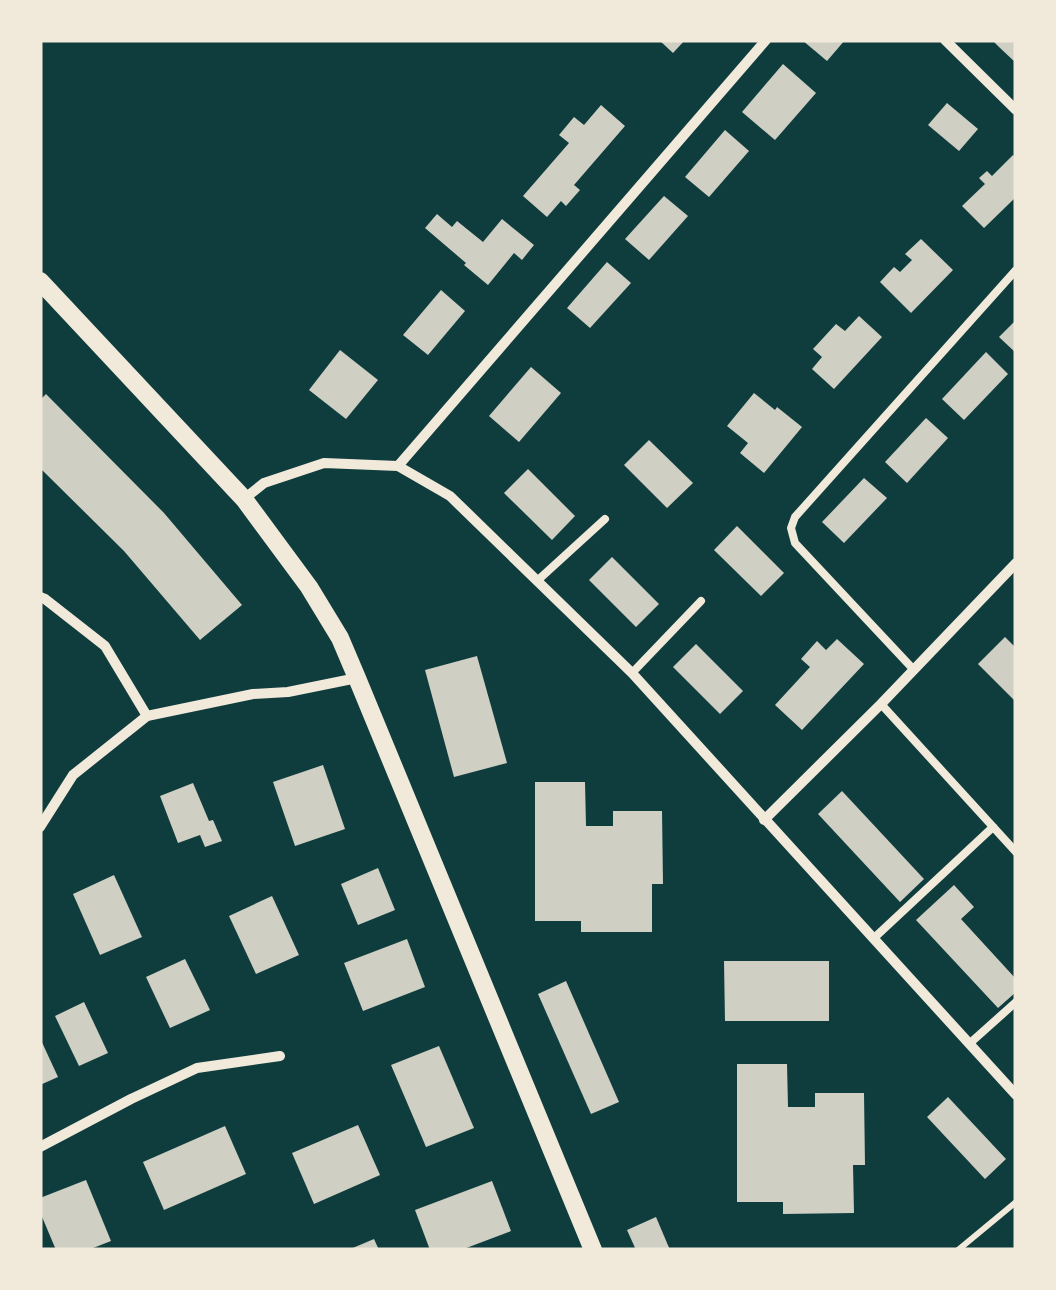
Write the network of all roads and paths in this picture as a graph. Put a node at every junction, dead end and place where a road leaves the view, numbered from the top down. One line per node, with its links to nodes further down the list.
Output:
1 (766, 40): 6 (street)
2 (945, 40): 3 (street)
3 (1016, 110)
4 (1016, 270): 13 (lane)
5 (40, 281): 7 (street)
6 (398, 466): 7 (street); 10 (street)
7 (244, 500): 15 (street)
8 (605, 519): 10 (lane)
9 (1016, 563): 13 (street)
10 (537, 581): 14 (street)
11 (40, 597): 17 (street)
12 (702, 601): 14 (lane)
13 (914, 670): 16 (street)
14 (632, 672): 18 (street)
15 (357, 678): 17 (street); 29 (street)
16 (881, 704): 18 (street); 20 (lane)
17 (148, 716): 19 (street)
18 (764, 820): 22 (street)
19 (40, 827)
20 (993, 827): 21 (lane); 22 (lane)
21 (1016, 852)
22 (873, 940): 24 (street)
23 (1016, 1002): 24 (lane)
24 (969, 1044): 26 (street)
25 (280, 1056): 27 (street)
26 (1016, 1096)
27 (40, 1147)
28 (1016, 1202): 30 (path)
29 (592, 1250)
30 (958, 1250)

